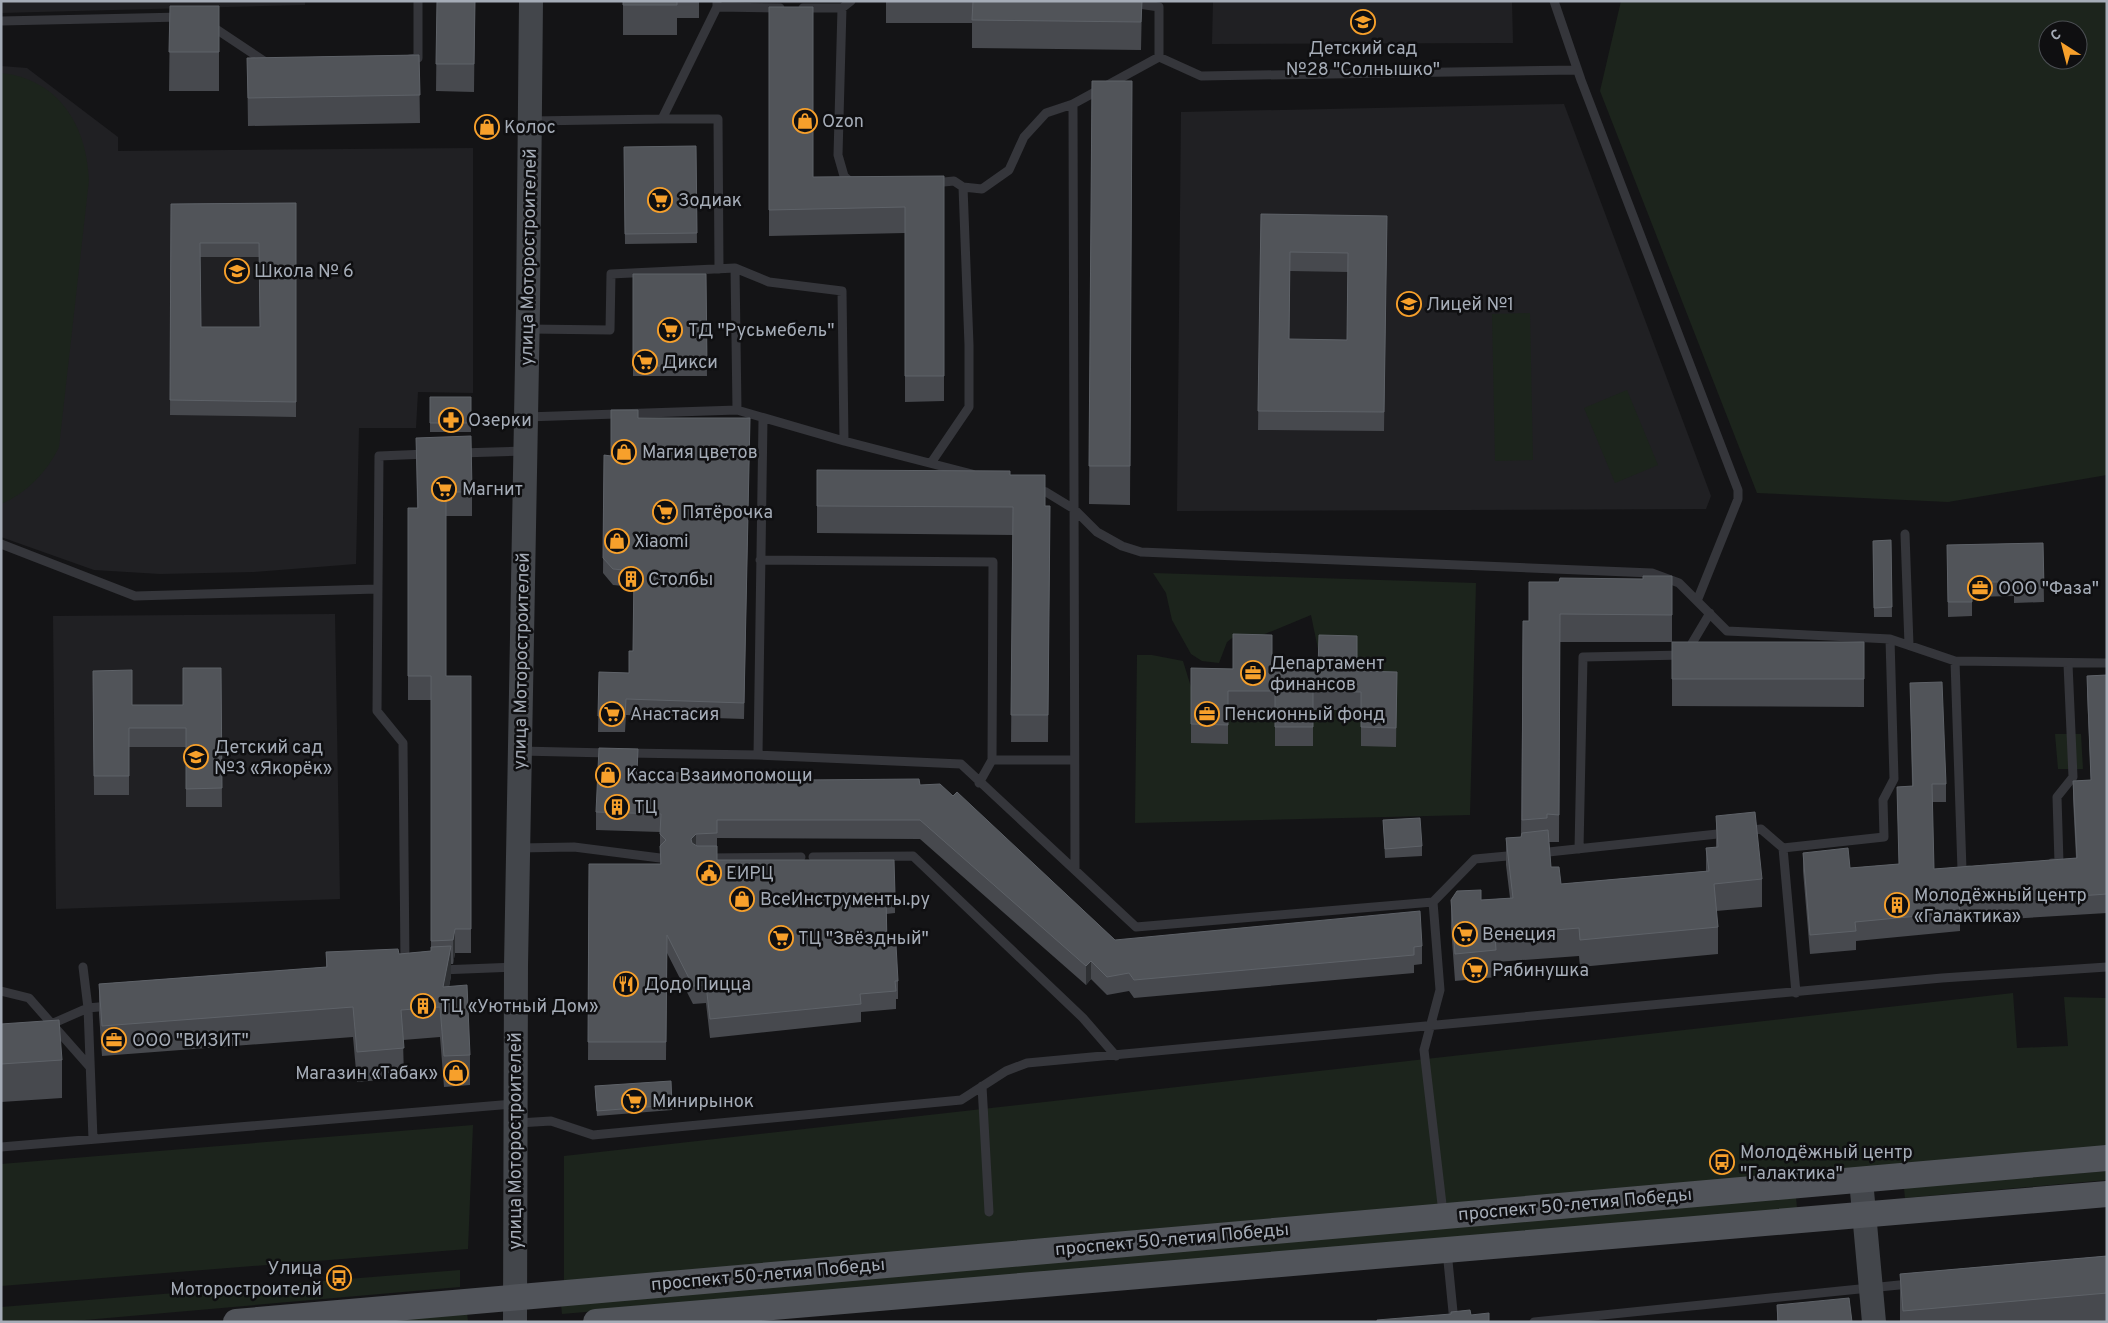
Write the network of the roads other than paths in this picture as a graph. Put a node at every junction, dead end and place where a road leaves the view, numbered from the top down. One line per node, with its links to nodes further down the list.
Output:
1 (418, 1): 10 (lane)
2 (531, 1): 15 (street, улица Моторостроителей)
3 (851, 1): 7 (lane)
4 (1554, 1): 12 (lane)
5 (1125, 2): 9 (lane)
6 (717, 4): 7 (lane); 14 (lane)
7 (842, 8): 17 (lane)
8 (1, 21): 11 (lane)
9 (1160, 57): 12 (lane); 13 (lane)
10 (399, 59)
11 (275, 63)
12 (1577, 70): 37 (lane)
13 (1073, 104): 18 (lane); 32 (lane)
14 (662, 119): 15 (lane); 20 (lane)
15 (529, 121): 21 (street, улица Моторостроителей)
16 (926, 184): 18 (lane)
17 (862, 185)
18 (963, 187): 29 (lane)
19 (735, 268): 20 (lane); 22 (lane); 25 (lane)
20 (719, 269): 21 (lane)
21 (527, 329): 23 (street, улица Моторостроителей)
22 (737, 410): 23 (lane); 24 (lane)
23 (526, 417): 26 (street, улица Моторостроителей)
24 (763, 419): 25 (lane); 35 (lane)
25 (844, 441): 29 (lane)
26 (524, 451): 28 (lane); 44 (street, улица Моторостроителей)
27 (438, 454): 36 (lane)
28 (448, 454)
29 (930, 463): 30 (lane)
30 (978, 475)
31 (1026, 487): 32 (lane)
32 (1074, 509): 37 (lane); 47 (lane)
33 (1905, 534): 40 (lane)
34 (1, 544): 36 (lane)
35 (760, 560): 45 (lane); 46 (lane)
36 (377, 588): 64 (lane)
37 (1697, 601): 38 (lane)
38 (1710, 614): 39 (lane); 51 (lane)
39 (1890, 639): 40 (lane); 50 (lane)
40 (1909, 645): 41 (lane)
41 (1955, 661): 43 (lane); 57 (lane)
42 (2107, 663): 43 (lane)
43 (2068, 664): 56 (lane)
44 (520, 751): 45 (lane); 49 (street, улица Моторостроителей)
45 (758, 755): 48 (lane)
46 (992, 760): 47 (lane); 48 (lane)
47 (1074, 760): 58 (lane)
48 (979, 783): 58 (lane)
49 (518, 848): 54 (lane); 60 (street, улица Моторостроителей)
50 (1783, 848): 51 (lane); 66 (lane)
51 (1579, 849): 59 (lane)
52 (801, 857): 55 (lane)
53 (813, 857): 72 (lane)
54 (660, 858)
55 (697, 858)
56 (2040, 864)
57 (1982, 869)
58 (1075, 870): 59 (lane)
59 (1433, 902): 71 (lane)
60 (516, 966): 63 (lane); 75 (street, улица Моторостроителей)
61 (83, 967): 68 (lane)
62 (2107, 968): 66 (lane)
63 (433, 970)
64 (405, 971)
65 (1, 991): 69 (lane)
66 (1796, 993): 71 (lane)
67 (117, 1006): 68 (lane)
68 (88, 1008): 69 (lane); 73 (lane)
69 (54, 1025): 70 (lane); 73 (lane)
70 (36, 1026)
71 (1429, 1026): 72 (lane); 83 (lane)
72 (1116, 1056): 74 (lane)
73 (89, 1066): 76 (lane)
74 (982, 1086): 75 (lane); 81 (lane)
75 (516, 1113): 76 (lane); 87 (street, улица Моторостроителей)
76 (93, 1139): 77 (lane)
77 (1, 1146)
78 (2107, 1158): 79 (main road, проспект 50-летия Победы)
79 (1861, 1180): 82 (street); 83 (main road, проспект 50-летия Победы)
80 (2107, 1194): 82 (main road, проспект 50-летия Победы)
81 (989, 1212)
82 (1864, 1213): 84 (main road, проспект 50-летия Победы); 86 (street)
83 (1443, 1216): 87 (main road, проспект 50-летия Победы)
84 (1447, 1248): 88 (main road, проспект 50-летия Победы); 91 (lane)
85 (1919, 1284): 86 (lane)
86 (1870, 1288): 92 (lane); 93 (street)
87 (515, 1309): 90 (main road, проспект 50-летия Победы)
88 (724, 1316): 89 (main road, проспект 50-летия Победы)
89 (607, 1321)
90 (236, 1322)
91 (1454, 1322)
92 (1534, 1322)
93 (1874, 1322)

